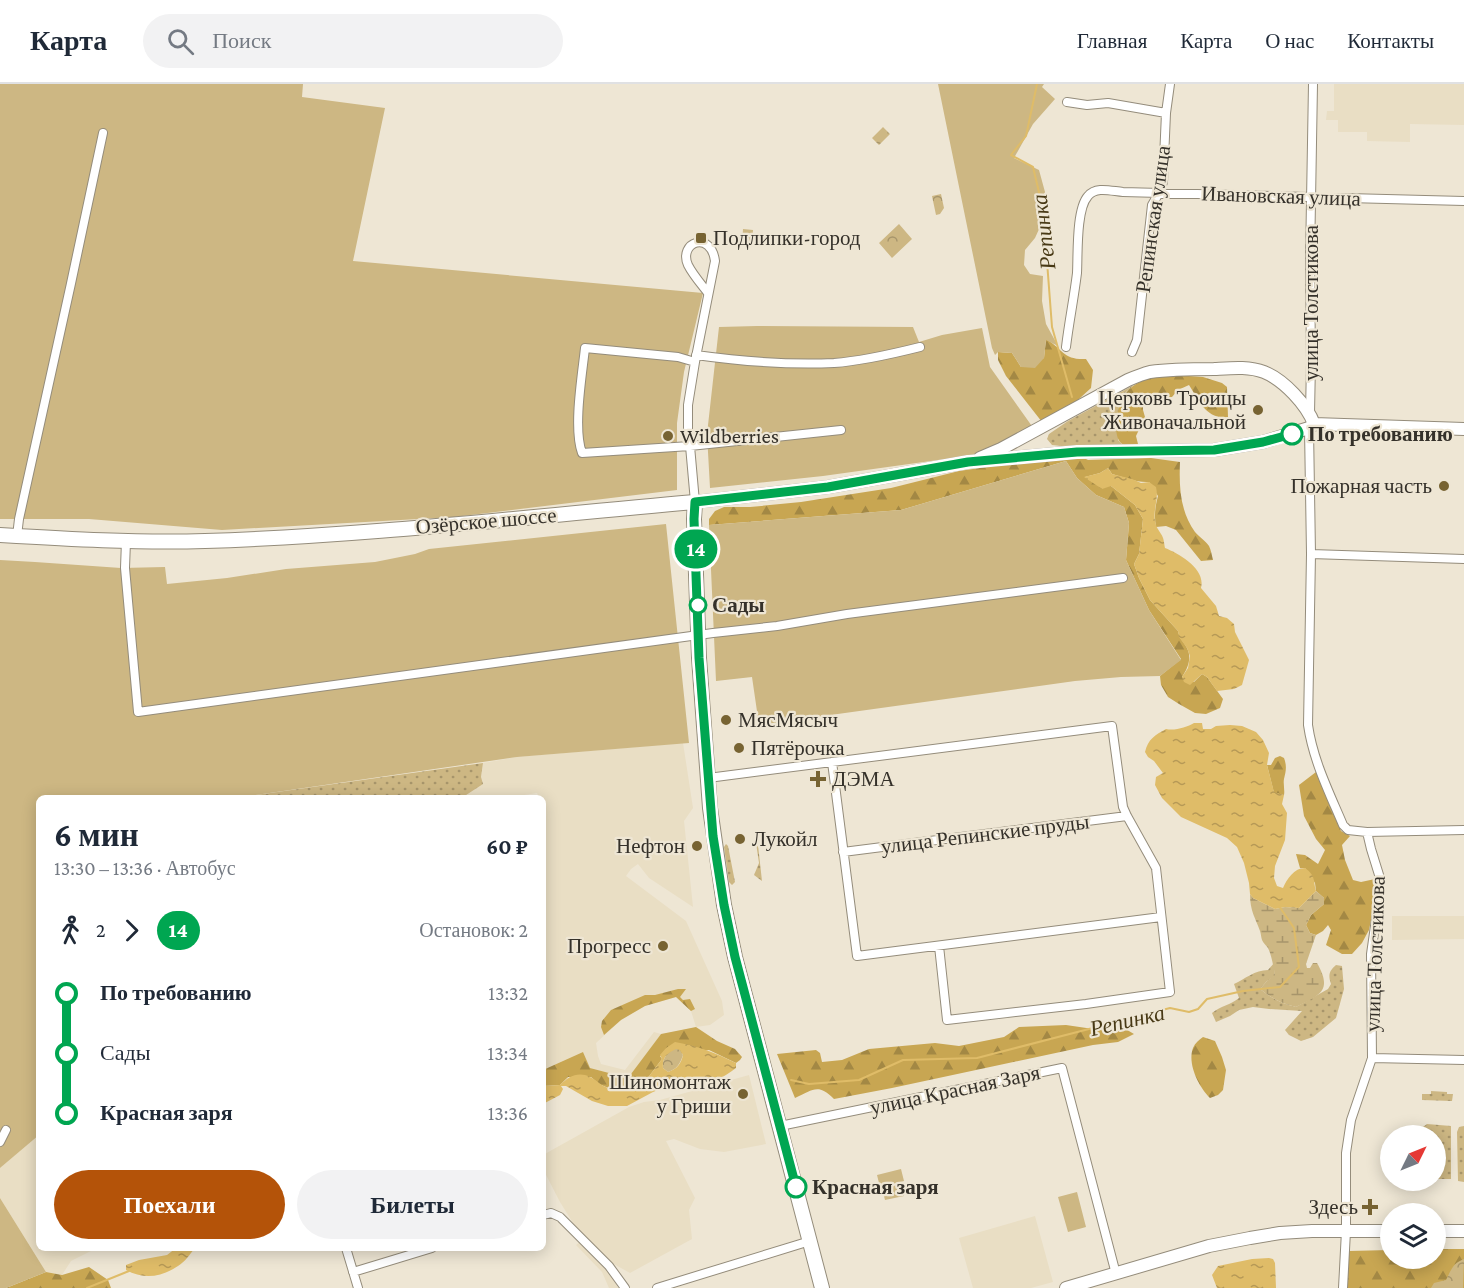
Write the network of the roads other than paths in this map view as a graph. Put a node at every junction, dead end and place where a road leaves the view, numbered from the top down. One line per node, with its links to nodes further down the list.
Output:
1 (1170, 84): 4 (street, Репинская улица)
2 (1313, 84): 7 (street, улица Толстикова)
3 (1067, 102): 4 (street)
4 (1166, 112): 6 (street, Репинская улица)
5 (103, 133): 21 (street)
6 (1160, 193): 7 (street, Ивановская улица); 11 (street, Ивановская улица); 12 (street, Репинская улица)
7 (1311, 198): 8 (street, Ивановская улица); 14 (street, улица Толстикова)
8 (1464, 201)
9 (708, 293): 9 (street); 13 (street)
10 (920, 347): 13 (street)
11 (1066, 347)
12 (1132, 352)
13 (695, 358): 17 (street); 17 (street)
14 (1311, 422): 15 (main road); 18 (main road); 18 (main road); 23 (street, улица Толстикова)
15 (1464, 429)
16 (842, 430): 17 (street)
17 (690, 446): 19 (street)
18 (968, 462): 19 (main road, Озёрское шоссе)
19 (695, 502): 22 (main road, Озёрское шоссе); 26 (main road)
20 (0, 536): 21 (main road, Озёрское шоссе)
21 (17, 536): 22 (main road, Озёрское шоссе)
22 (126, 541): 26 (street)
23 (1311, 554): 24 (street); 31 (street, улица Толстикова)
24 (1464, 559)
25 (1123, 578): 26 (street)
26 (698, 636): 28 (main road)
27 (832, 762): 28 (street); 29 (street); 32 (street)
28 (708, 778): 37 (main road)
29 (1127, 816): 32 (street, улица Репинские пруды); 33 (street)
30 (1464, 830): 31 (street)
31 (1367, 832): 35 (street, улица Толстикова)
32 (843, 852): 34 (street)
33 (1161, 917): 34 (street); 34 (street)
34 (939, 946)
35 (1372, 1058): 36 (street); 42 (street, улица Толстикова)
36 (1464, 1060)
37 (780, 1126): 45 (main road); 49 (street, улица Красная Заря)
38 (6, 1130): 39 (street)
39 (0, 1142)
40 (546, 1214): 51 (street)
41 (1464, 1230): 44 (main road)
42 (1346, 1231): 43 (main road); 49 (main road); 55 (street, улица Толстикова)
43 (1380, 1231)
44 (1446, 1231)
45 (810, 1241): 52 (street); 53 (main road)
46 (347, 1251): 48 (street)
47 (422, 1251): 48 (street)
48 (353, 1272): 50 (street)
49 (1116, 1274): 54 (main road)
50 (358, 1288)
51 (625, 1288)
52 (657, 1288)
53 (822, 1288)
54 (1066, 1288)
55 (1343, 1288)

